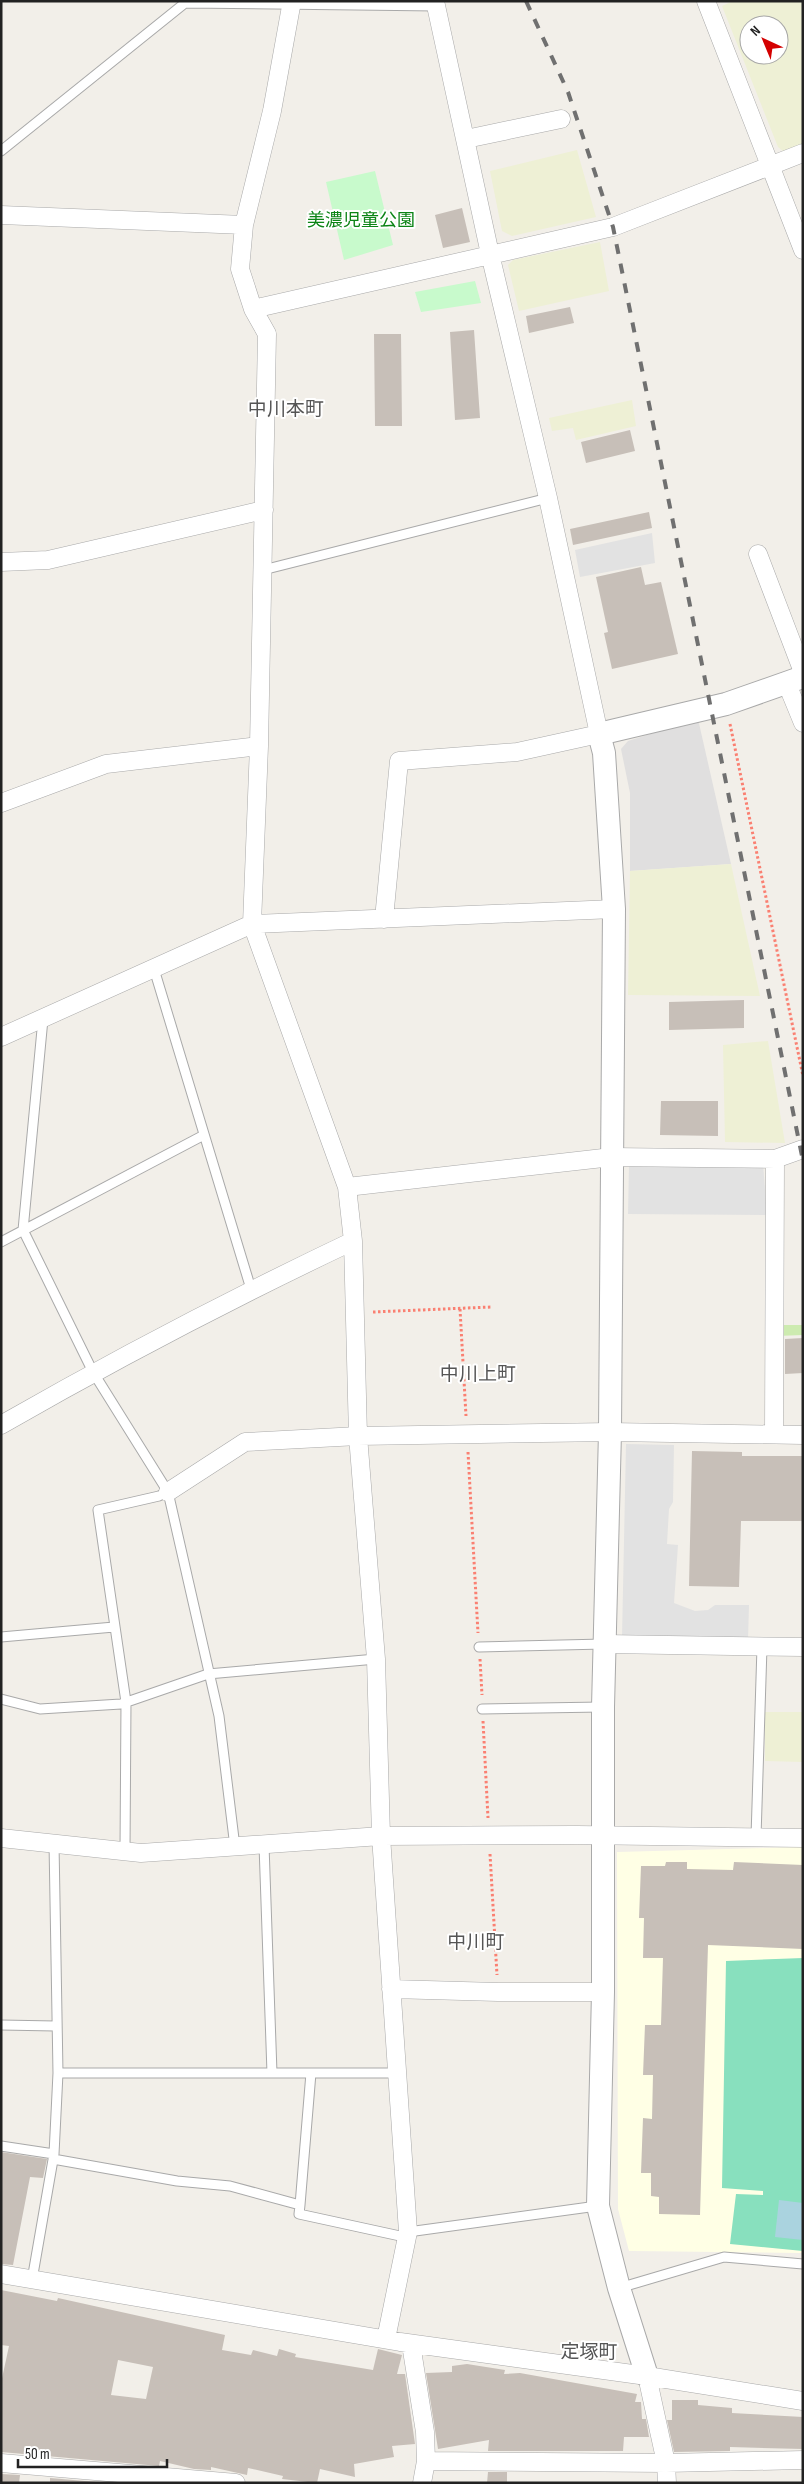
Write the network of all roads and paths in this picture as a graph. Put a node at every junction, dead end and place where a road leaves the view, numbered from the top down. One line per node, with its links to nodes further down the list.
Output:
1 (706, 1): 9 (street)
2 (184, 2): 3 (lane); 7 (lane)
3 (291, 3): 4 (lane); 11 (street)
4 (435, 4): 6 (street)
5 (561, 119): 6 (street)
6 (466, 139): 13 (street)
7 (1, 152)
8 (803, 153): 9 (street)
9 (770, 165): 12 (street); 13 (street)
10 (1, 215): 11 (street)
11 (244, 225): 14 (street)
12 (803, 250)
13 (490, 254): 14 (street); 15 (street)
14 (253, 310): 16 (street)
15 (548, 498): 19 (lane); 23 (street)
16 (264, 510): 18 (street); 19 (street)
17 (758, 554): 20 (street)
18 (1, 562)
19 (263, 570): 24 (street)
20 (798, 677): 21 (street); 22 (street)
21 (726, 704): 23 (street); 32 (path)
22 (803, 723)
23 (599, 734): 26 (street); 27 (street)
24 (259, 746): 25 (street); 28 (street)
25 (1, 803)
26 (614, 909): 27 (street); 35 (street)
27 (384, 919): 28 (street)
28 (252, 924): 29 (street); 37 (street)
29 (154, 969): 30 (street); 33 (lane)
30 (43, 1019): 31 (street); 38 (lane)
31 (1, 1037)
32 (803, 1076)
33 (204, 1136): 38 (lane); 41 (lane)
34 (803, 1149): 36 (street)
35 (612, 1156): 36 (street); 37 (street); 46 (street)
36 (775, 1159): 47 (street)
37 (347, 1187): 39 (street)
38 (23, 1230): 40 (lane); 44 (lane)
39 (353, 1241): 41 (street); 43 (street)
40 (1, 1242)
41 (251, 1290): 44 (street)
42 (491, 1308): 43 (path)
43 (355, 1313): 49 (street)
44 (93, 1372): 45 (street); 50 (lane)
45 (1, 1425)
46 (610, 1432): 47 (street); 49 (street); 53 (street)
47 (774, 1434): 48 (street)
48 (803, 1435)
49 (358, 1436): 50 (street); 57 (street)
50 (168, 1492): 51 (lane); 58 (lane)
51 (114, 1628): 52 (lane); 60 (lane)
52 (1, 1637)
53 (605, 1644): 54 (lane); 55 (street); 61 (street)
54 (479, 1647)
55 (762, 1647): 56 (street); 65 (lane)
56 (803, 1648)
57 (376, 1659): 58 (lane); 63 (street)
58 (208, 1674): 60 (lane); 70 (lane)
59 (1, 1699): 60 (lane)
60 (126, 1702): 71 (lane)
61 (603, 1707): 62 (lane); 64 (street)
62 (482, 1709)
63 (381, 1836): 64 (street); 69 (street); 72 (street)
64 (604, 1836): 65 (street); 73 (street)
65 (756, 1837): 67 (street)
66 (1, 1838): 68 (street)
67 (803, 1838)
68 (54, 1842): 71 (street); 75 (lane)
69 (264, 1845): 70 (street); 77 (lane)
70 (235, 1847): 71 (street)
71 (125, 1851)
72 (391, 1989): 73 (street); 79 (street)
73 (603, 1992): 83 (street)
74 (1, 2025): 75 (lane)
75 (55, 2026): 76 (lane)
76 (58, 2073): 77 (lane); 81 (lane)
77 (272, 2073): 78 (lane)
78 (311, 2073): 79 (lane); 82 (lane)
79 (396, 2073): 84 (street)
80 (1, 2146): 81 (lane)
81 (53, 2156): 82 (lane); 87 (lane)
82 (300, 2205): 84 (lane)
83 (598, 2206): 84 (lane); 88 (street)
84 (408, 2232): 89 (street)
85 (803, 2264): 88 (lane)
86 (1, 2274): 87 (street)
87 (32, 2280): 89 (street)
88 (619, 2288): 91 (street)
89 (386, 2339): 90 (street)
90 (411, 2344): 91 (street); 94 (street)
91 (647, 2376): 92 (street); 96 (street)
92 (803, 2401)
93 (803, 2460): 96 (street)
94 (426, 2461): 96 (street); 99 (street)
95 (1, 2463): 97 (street)
96 (666, 2463): 100 (street)
97 (99, 2477): 98 (street)
98 (236, 2483)
99 (422, 2483)
100 (667, 2483)

